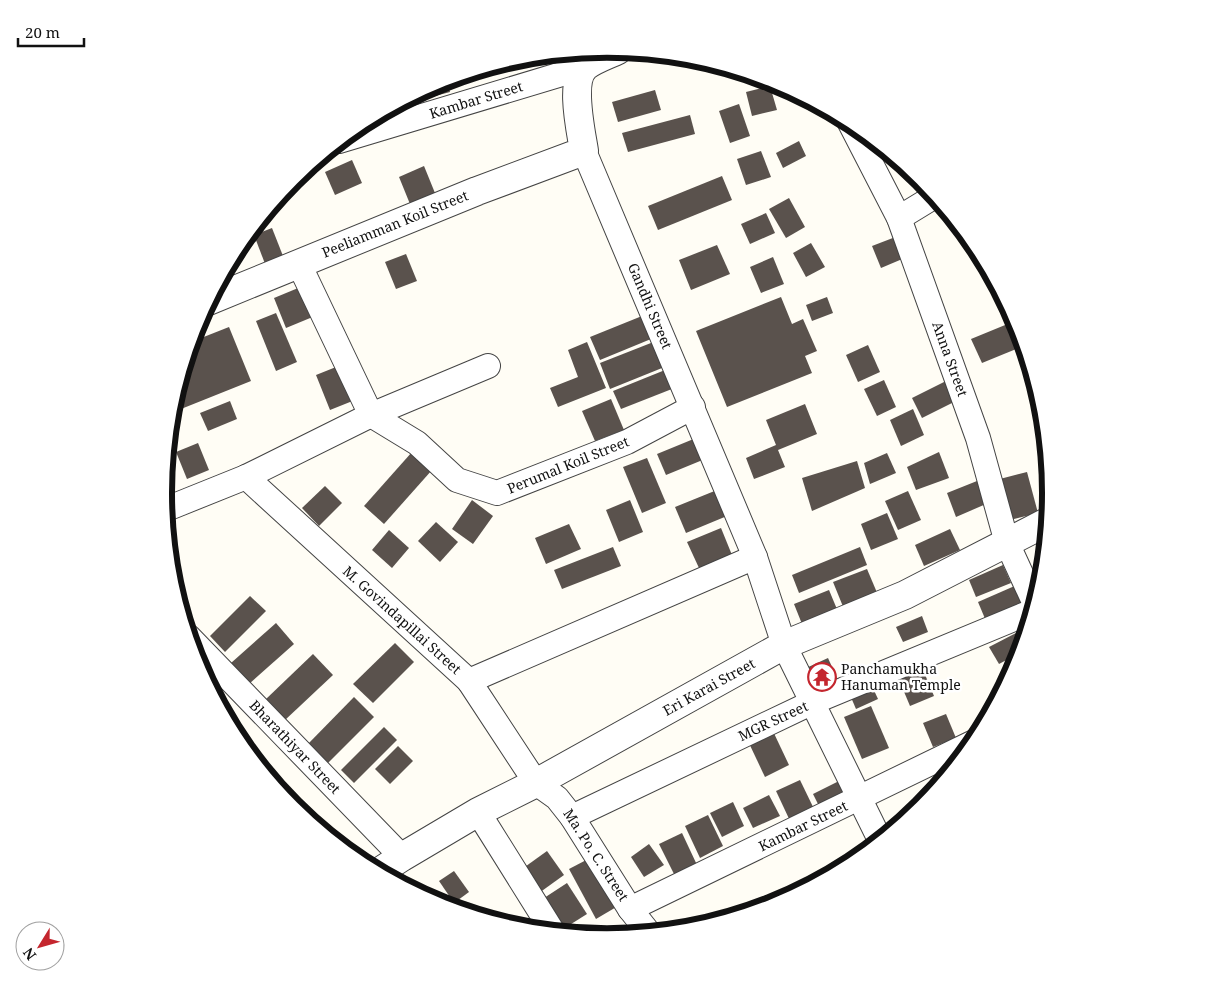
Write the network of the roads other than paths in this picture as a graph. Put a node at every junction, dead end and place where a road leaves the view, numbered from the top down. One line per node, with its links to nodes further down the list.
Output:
1 (582, 59): 2 (street, Kambar Street); 4 (street, Gandhi Street)
2 (362, 133)
3 (857, 137): 6 (street, Anna Street)
4 (584, 151): 7 (street, Peeliamman Koil Street); 10 (street, Gandhi Street)
5 (929, 200): 6 (street)
6 (899, 218): 15 (street, Anna Street)
7 (299, 264): 8 (street, Peeliamman Koil Street); 11 (street)
8 (218, 297)
9 (488, 366): 11 (street)
10 (693, 407): 11 (street, Perumal Koil Street); 16 (street, Gandhi Street)
11 (371, 415): 12 (street)
12 (246, 477): 13 (street); 21 (street, M. Govindapillai Street)
13 (172, 507)
14 (1042, 524): 15 (street, Eri Karai Street)
15 (1007, 543): 17 (street, Anna Street); 19 (street, Eri Karai Street)
16 (755, 557): 19 (street, Gandhi Street); 21 (street)
17 (1031, 593)
18 (1025, 614): 22 (street, MGR Street)
19 (784, 645): 22 (street, Gandhi Street); 24 (street, Eri Karai Street)
20 (201, 650): 29 (street, Bharathiyar Street)
21 (469, 681): 24 (street, M. Govindapillai Street)
22 (811, 703): 25 (street, Gandhi Street); 27 (street, MGR Street)
23 (959, 749): 25 (street, Kambar Street)
24 (536, 783): 26 (street, Eri Karai Street); 27 (street, Ma. Po. C. Street)
25 (860, 798): 28 (street, Gandhi Street); 31 (street, Kambar Street)
26 (478, 812): 29 (street, Eri Karai Street); 32 (street)
27 (572, 818): 31 (street, Ma. Po. C. Street)
28 (877, 834)
29 (402, 857): 30 (street, Eri Karai Street)
30 (385, 868)
31 (630, 908): 33 (street, Ma. Po. C. Street)
32 (548, 925)
33 (644, 927)

